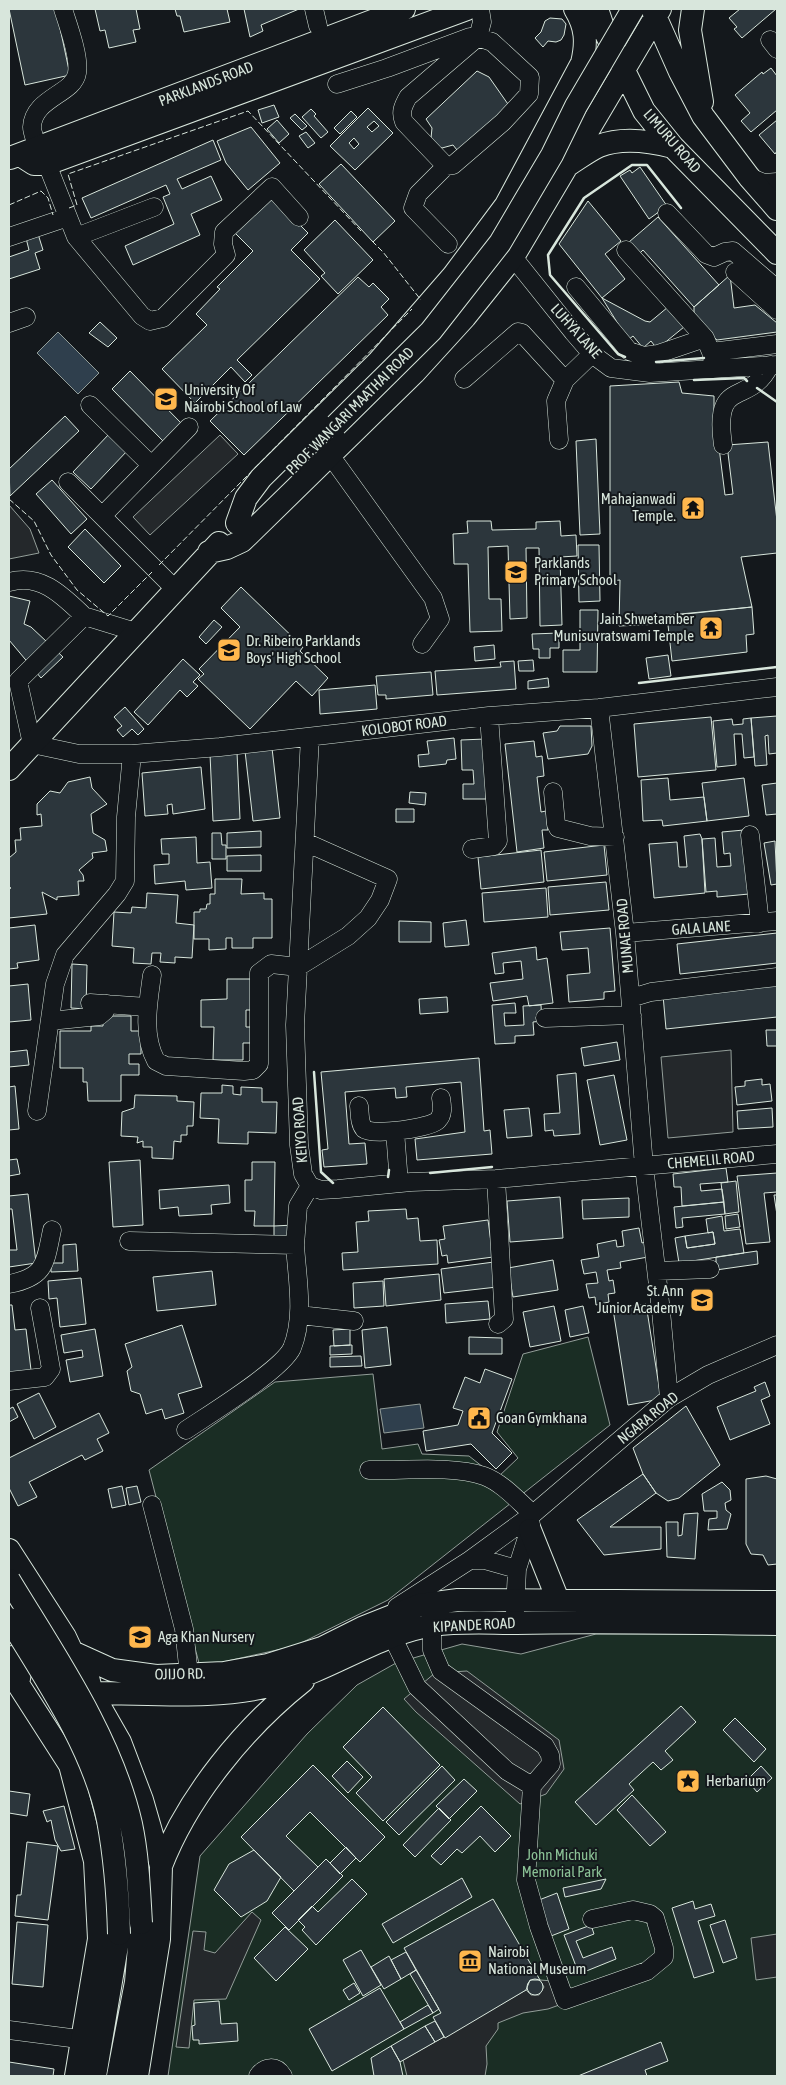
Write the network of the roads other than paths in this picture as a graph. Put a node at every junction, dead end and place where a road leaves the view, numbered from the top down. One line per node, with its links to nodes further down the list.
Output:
1 (64, 9): 17 (street)
2 (364, 9): 11 (main road)
3 (404, 9): 17 (main road, PARKLANDS ROAD)
4 (467, 9): 17 (main road)
5 (480, 9): 12 (street)
6 (575, 9): 53 (main road)
7 (597, 9): 13 (main road, LIMURU ROAD)
8 (633, 9): 53 (main road, PROF. WANGARI MAATHAI ROAD, bridge)
9 (693, 9): 15 (main road)
10 (656, 11): 13 (main road); 15 (main road)
11 (316, 18): 17 (main road)
12 (478, 37): 14 (street); 18 (street); 18 (street)
13 (624, 69): 16 (main road, LIMURU ROAD); 19 (main road)
14 (337, 84)
15 (703, 116): 20 (main road)
16 (673, 147): 19 (main road); 31 (main road, LIMURU ROAD)
17 (29, 155): 25 (street)
18 (446, 166): 29 (street)
19 (565, 167): 32 (main road)
20 (749, 176): 21 (street); 23 (main road)
21 (777, 182)
22 (154, 207): 28 (street)
23 (777, 209)
24 (667, 213): 35 (street)
25 (68, 217): 27 (street); 28 (street)
26 (299, 217): 28 (street)
27 (9, 237)
28 (76, 237)
29 (448, 244)
30 (626, 250): 40 (street)
31 (777, 253)
32 (513, 257): 41 (street, LUHYA LANE); 49 (main road)
33 (735, 272): 36 (street)
34 (576, 287): 40 (street)
35 (777, 288)
36 (777, 310)
37 (26, 317): 38 (street)
38 (9, 323)
39 (777, 344): 40 (street)
40 (710, 353): 41 (street, LUHYA LANE); 42 (street, LUHYA LANE)
41 (592, 354): 44 (street)
42 (774, 365): 48 (street)
43 (464, 379): 44 (street)
44 (566, 380): 47 (street)
45 (90, 405): 50 (street)
46 (189, 428): 50 (street)
47 (559, 440)
48 (723, 445)
49 (330, 455): 54 (main road); 59 (street)
50 (151, 465): 52 (street)
51 (68, 482): 52 (street)
52 (102, 516): 56 (street)
53 (237, 523): 54 (main road, PROF. WANGARI MAATHAI ROAD)
54 (210, 552): 56 (main road, PROF. WANGARI MAATHAI ROAD)
55 (9, 582): 57 (street)
56 (175, 589): 58 (main road, PROF. WANGARI MAATHAI ROAD)
57 (84, 616): 58 (street); 60 (street)
58 (136, 632): 65 (main road, PROF. WANGARI MAATHAI ROAD)
59 (422, 644)
60 (13, 679): 65 (street)
61 (777, 687): 62 (street, KOLOBOT ROAD)
62 (599, 708): 63 (street, KOLOBOT ROAD); 70 (street, MUNAE ROAD)
63 (489, 716): 64 (street, KOLOBOT ROAD); 72 (street)
64 (310, 737): 66 (street, KOLOBOT ROAD); 71 (street, KEIYO ROAD)
65 (32, 744): 66 (street, KOLOBOT ROAD); 67 (main road, PROF. WANGARI MAATHAI ROAD)
66 (132, 754): 82 (street)
67 (9, 769)
68 (553, 792): 70 (street)
69 (750, 835): 73 (street)
70 (615, 837): 74 (street, MUNAE ROAD)
71 (305, 842): 75 (street, KEIYO ROAD); 75 (street)
72 (472, 849)
73 (769, 922): 74 (street, GALA LANE)
74 (625, 933): 78 (street, MUNAE ROAD)
75 (298, 967): 79 (street); 91 (street, KEIYO ROAD)
76 (152, 975): 79 (street)
77 (777, 977): 78 (street)
78 (630, 998): 80 (street, MUNAE ROAD)
79 (147, 1007): 82 (street)
80 (632, 1015): 81 (street); 88 (street, MUNAE ROAD)
81 (545, 1018)
82 (50, 1021): 85 (street)
83 (441, 1098): 86 (street)
84 (359, 1106): 86 (street)
85 (37, 1111)
86 (395, 1131): 90 (street)
87 (777, 1154): 88 (street, CHEMELIL ROAD)
88 (644, 1166): 89 (street); 96 (street, MUNAE ROAD)
89 (496, 1179): 90 (street); 101 (street)
90 (399, 1183): 91 (street)
91 (310, 1186): 94 (street)
92 (52, 1230): 97 (street)
93 (129, 1241): 94 (street)
94 (295, 1244): 99 (street)
95 (710, 1269): 96 (street)
96 (657, 1271): 104 (street, MUNAE ROAD)
97 (9, 1284)
98 (40, 1308): 103 (street)
99 (299, 1315): 100 (street); 105 (street)
100 (354, 1321)
101 (498, 1324)
102 (777, 1345): 104 (street, NGARA ROAD)
103 (9, 1381)
104 (669, 1398): 108 (street, NGARA ROAD)
105 (186, 1430)
106 (369, 1470): 108 (street)
107 (152, 1505): 126 (street)
108 (532, 1522): 110 (street, NGARA ROAD); 111 (street); 114 (main road)
109 (9, 1550): 122 (main road)
110 (470, 1560): 111 (street); 120 (street, NGARA ROAD)
111 (517, 1568): 113 (street)
112 (9, 1580): 139 (main road, bridge)
113 (516, 1599): 114 (main road, KIPANDE ROAD); 117 (street); 120 (main road, KIPANDE ROAD)
114 (558, 1600): 115 (main road, KIPANDE ROAD)
115 (777, 1602)
116 (9, 1619): 136 (main road, bridge)
117 (514, 1623): 118 (main road, KIPANDE ROAD); 119 (main road, KIPANDE ROAD)
118 (777, 1624)
119 (432, 1625): 121 (main road, KIPANDE ROAD); 124 (street)
120 (362, 1628): 126 (main road, OJIJO RD.)
121 (392, 1636): 125 (main road, KIPANDE ROAD); 127 (street)
122 (73, 1654): 123 (main road, OJIJO RD.); 126 (main road, OJIJO RD.); 128 (main road)
123 (13, 1662): 130 (main road)
124 (441, 1671): 127 (street); 131 (street)
125 (314, 1672): 128 (main road, KIPANDE ROAD); 132 (main road)
126 (189, 1675)
127 (417, 1687): 131 (street)
128 (92, 1693): 130 (main road); 132 (main road)
129 (9, 1695): 130 (main road)
130 (36, 1711): 136 (main road)
131 (532, 1786): 133 (street)
132 (161, 1866): 134 (main road)
133 (592, 1919)
134 (151, 1995): 140 (main road); 141 (main road)
135 (9, 2030): 136 (street)
136 (93, 2041): 137 (main road); 138 (main road)
137 (76, 2076)
138 (96, 2076)
139 (118, 2076)
140 (123, 2076)
141 (137, 2076)
142 (258, 2076): 143 (street)
143 (283, 2076)

